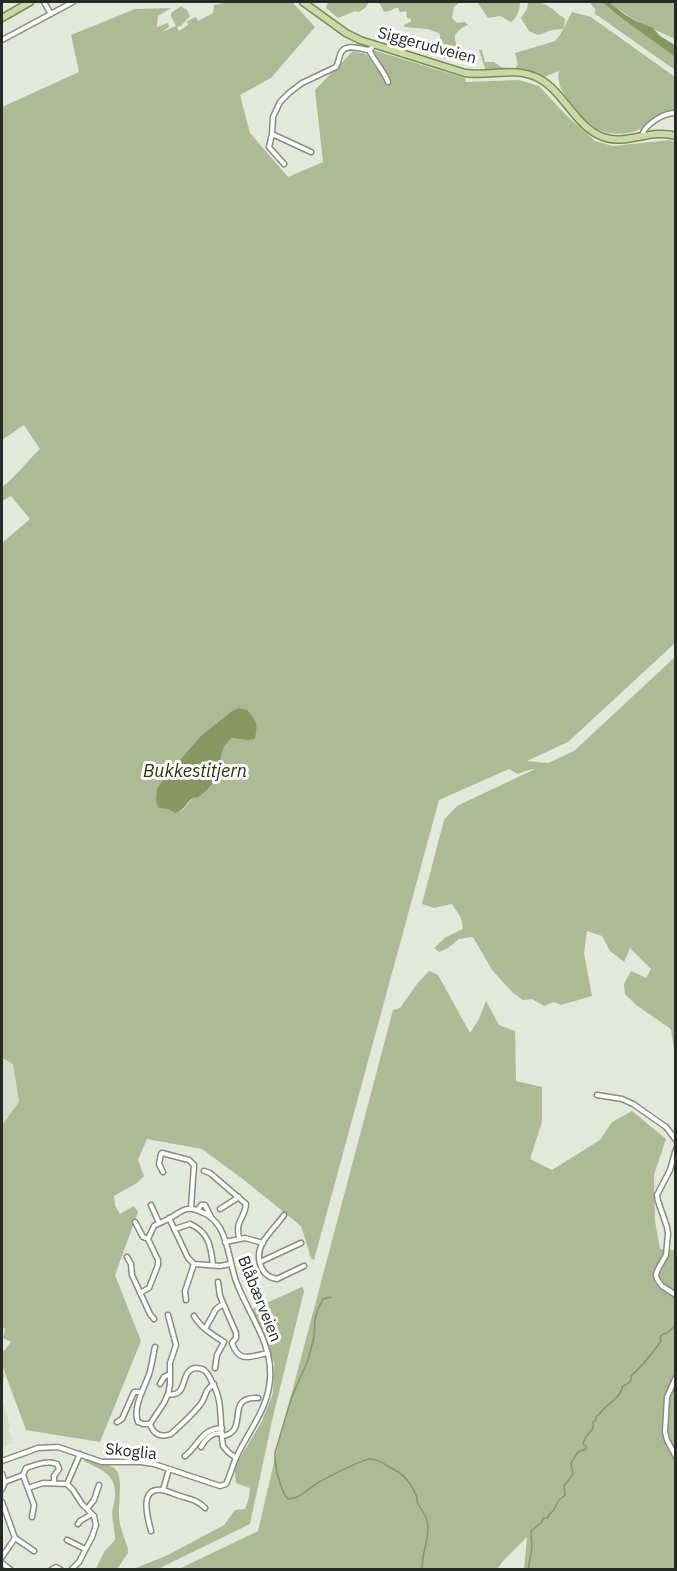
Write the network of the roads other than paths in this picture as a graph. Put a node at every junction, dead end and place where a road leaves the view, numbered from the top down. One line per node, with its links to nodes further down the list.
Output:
1 (30, 2): 5 (main road)
2 (44, 2): 6 (street)
3 (73, 2): 6 (street)
4 (303, 2): 9 (main road, Siggerudveien)
5 (19, 5): 7 (main road)
6 (51, 14): 8 (street)
7 (2, 18)
8 (2, 40)
9 (371, 47): 10 (street); 12 (street); 13 (main road, Siggerudveien)
10 (388, 82)
11 (675, 113): 13 (street)
12 (272, 134): 15 (street); 16 (street)
13 (642, 135): 14 (main road, Siggerudveien)
14 (675, 136)
15 (311, 152)
16 (284, 164)
17 (597, 1095): 18 (street)
18 (675, 1140)
19 (675, 1149): 46 (street)
20 (204, 1171): 22 (street)
21 (162, 1172): 24 (street)
22 (239, 1197): 25 (street); 33 (street)
23 (151, 1205): 31 (street)
24 (191, 1208): 26 (street); 28 (street)
25 (220, 1209)
26 (198, 1210): 29 (street); 29 (street)
27 (284, 1215): 36 (street)
28 (170, 1218): 31 (street); 32 (street)
29 (212, 1218): 35 (street, Blåbærveien)
30 (135, 1222): 34 (street)
31 (159, 1223): 34 (street)
32 (175, 1229): 40 (street); 42 (street)
33 (239, 1238): 35 (street); 36 (street)
34 (148, 1239): 45 (street)
35 (225, 1242): 41 (street, Blåbærveien)
36 (262, 1243): 39 (street)
37 (301, 1243): 39 (street)
38 (127, 1257): 45 (street)
39 (260, 1262): 43 (street)
40 (194, 1264): 42 (street); 47 (street)
41 (230, 1264): 42 (street); 56 (street, Blåbærveien)
42 (213, 1265)
43 (304, 1266)
44 (218, 1282): 48 (street)
45 (141, 1293): 51 (street)
46 (675, 1295)
47 (186, 1300)
48 (223, 1304): 52 (street); 54 (street)
49 (168, 1315): 58 (street)
50 (194, 1316): 52 (street)
51 (154, 1319)
52 (205, 1329): 53 (street)
53 (224, 1342): 54 (street); 57 (street)
54 (232, 1343): 56 (street)
55 (155, 1347): 62 (street)
56 (267, 1353): 72 (street, Blåbærveien)
57 (215, 1368)
58 (170, 1374): 60 (street); 63 (street)
59 (675, 1377): 71 (street)
60 (160, 1384)
61 (214, 1384): 63 (street); 66 (street); 67 (street)
62 (142, 1392): 65 (street); 66 (street)
63 (168, 1394): 66 (street)
64 (258, 1398): 67 (street)
65 (117, 1422)
66 (150, 1424)
67 (222, 1432): 68 (street); 70 (street); 72 (street)
68 (201, 1447)
69 (80, 1454): 73 (street, Skoglia); 74 (street, Skoglia); 79 (street)
70 (185, 1456)
71 (675, 1457)
72 (236, 1458): 81 (street, Blåbærveien)
73 (2, 1461)
74 (169, 1469): 81 (street, Skoglia); 84 (street)
75 (2, 1474): 77 (street)
76 (23, 1475): 77 (street); 78 (street); 82 (street)
77 (5, 1482): 83 (street)
78 (54, 1483): 79 (street); 82 (street)
79 (67, 1484): 87 (street)
80 (99, 1485): 87 (street)
81 (224, 1485)
82 (28, 1488): 89 (street)
83 (2, 1489)
84 (163, 1490): 86 (street); 91 (street)
85 (2, 1502): 92 (street)
86 (205, 1508)
87 (87, 1509): 88 (street)
88 (92, 1514): 90 (street); 94 (street)
89 (32, 1517)
90 (78, 1524)
91 (151, 1531)
92 (15, 1538): 95 (street); 96 (street)
93 (67, 1540): 94 (street)
94 (85, 1549): 101 (street)
95 (34, 1551)
96 (2, 1557)
97 (2, 1563): 98 (street)
98 (11, 1569)
99 (51, 1569): 100 (street)
100 (61, 1569)
101 (71, 1569)

